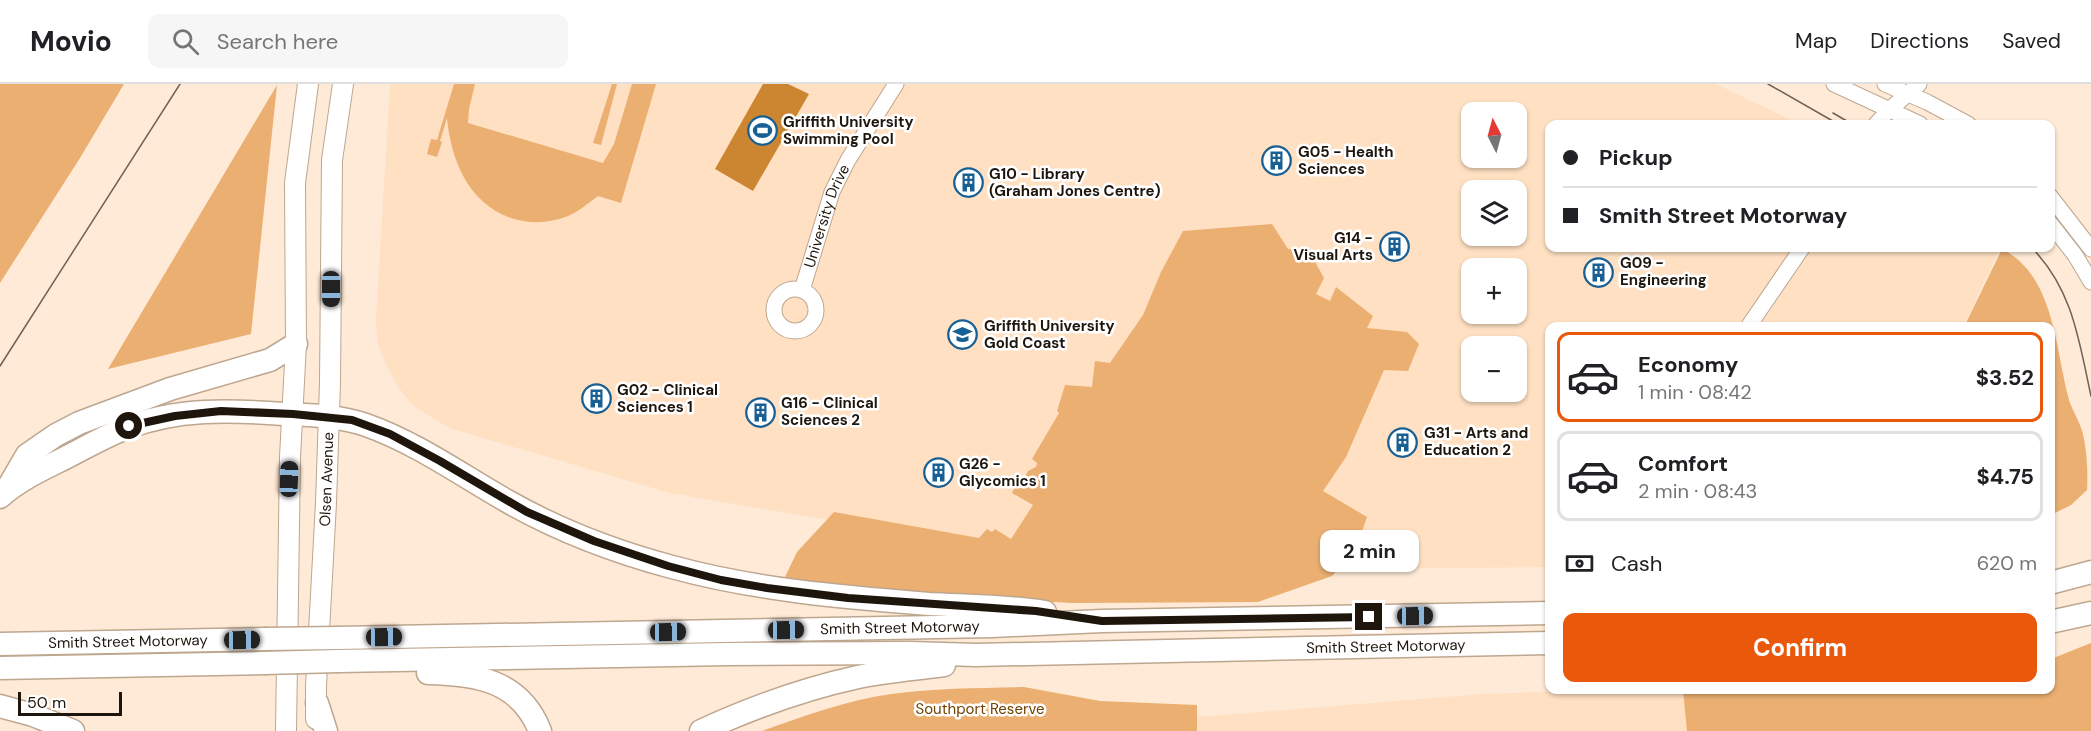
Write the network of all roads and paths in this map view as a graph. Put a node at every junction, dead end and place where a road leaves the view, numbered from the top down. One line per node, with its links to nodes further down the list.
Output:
1 (308, 84): 19 (main road)
2 (343, 84): 21 (main road, Olsen Avenue)
3 (896, 84): 17 (street, University Drive)
4 (1834, 84): 7 (street)
5 (1885, 84): 6 (street)
6 (1913, 89): 7 (street); 10 (street)
7 (1888, 110): 8 (street); 9 (street)
8 (1879, 120)
9 (1911, 120)
10 (1961, 120)
11 (2055, 202): 13 (street)
12 (2055, 229): 15 (street)
13 (2091, 249): 15 (street)
14 (1799, 252): 18 (street)
15 (2075, 255): 16 (street)
16 (2090, 276)
17 (802, 290)
18 (1751, 322)
19 (296, 344): 20 (main road); 22 (highway)
20 (293, 414): 21 (highway); 22 (highway); 37 (main road)
21 (329, 417): 27 (highway); 34 (main road, Olsen Avenue)
22 (2, 495)
23 (2091, 572): 24 (highway)
24 (2055, 582)
25 (1545, 613): 27 (highway, Smith Street Motorway)
26 (2082, 615): 28 (highway)
27 (1102, 621): 29 (highway, Smith Street Motorway, bridge)
28 (2055, 621)
29 (0, 644)
30 (1545, 644): 31 (highway, Smith Street Motorway)
31 (976, 655): 32 (highway, Smith Street Motorway); 41 (highway)
32 (338, 661): 33 (highway, Smith Street Motorway, bridge); 40 (highway)
33 (0, 668)
34 (317, 703): 38 (main road, Olsen Avenue); 39 (highway)
35 (0, 706): 36 (highway)
36 (73, 731)
37 (286, 731)
38 (316, 731)
39 (326, 731)
40 (540, 731)
41 (701, 731)

